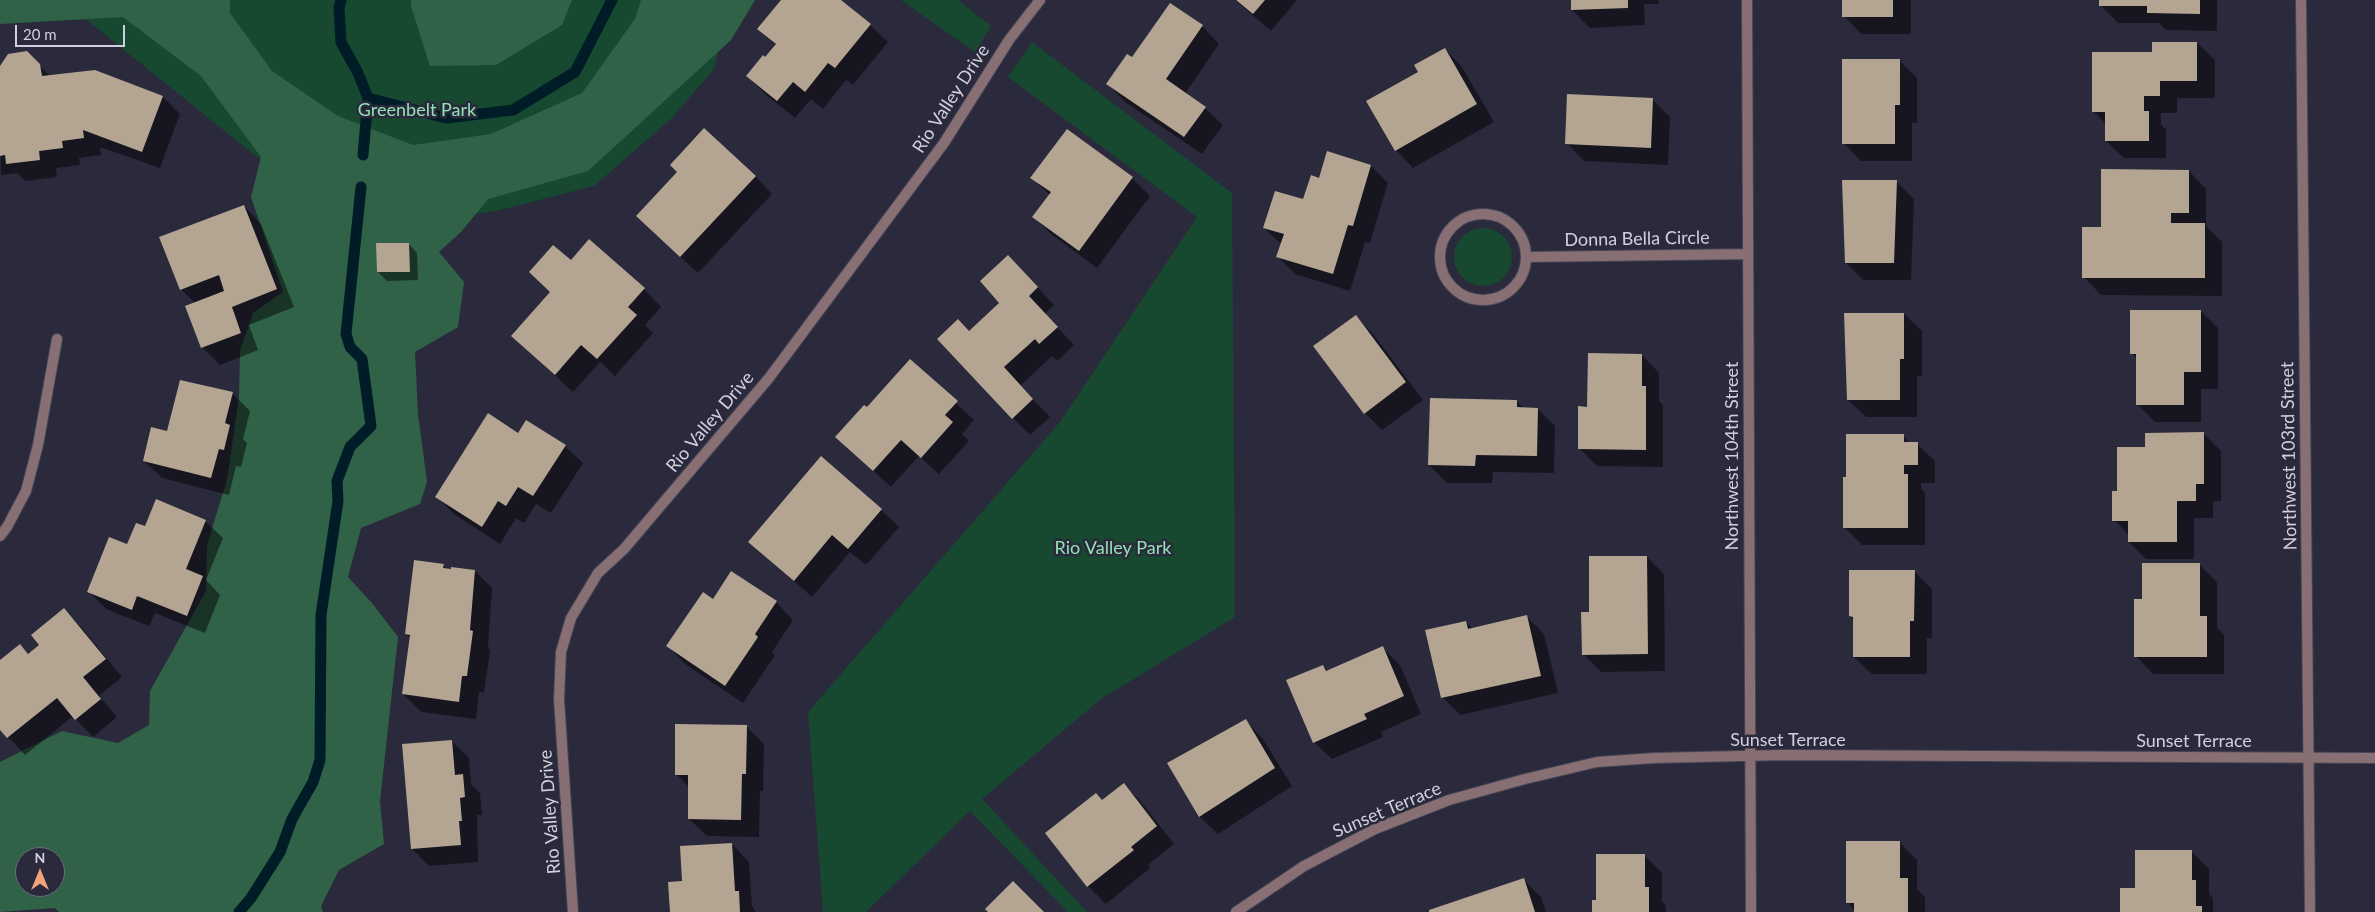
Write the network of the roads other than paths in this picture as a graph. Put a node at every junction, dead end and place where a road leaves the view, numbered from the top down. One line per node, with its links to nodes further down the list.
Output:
1 (1040, 0): 11 (street, Rio Valley Drive)
2 (1746, 0): 4 (street, Northwest 104th Street)
3 (2301, 0): 9 (street, Northwest 103rd Street)
4 (1748, 254): 5 (street, Donna Bella Circle); 8 (street, Northwest 104th Street)
5 (1527, 256): 5 (street)
6 (57, 339): 7 (street)
7 (0, 536)
8 (1750, 756): 9 (street, Sunset Terrace); 12 (street, Sunset Terrace); 13 (street, Northwest 104th Street)
9 (2308, 758): 10 (street, Sunset Terrace); 14 (street, Northwest 103rd Street)
10 (2375, 758)
11 (573, 912)
12 (1236, 912)
13 (1751, 912)
14 (2310, 912)

